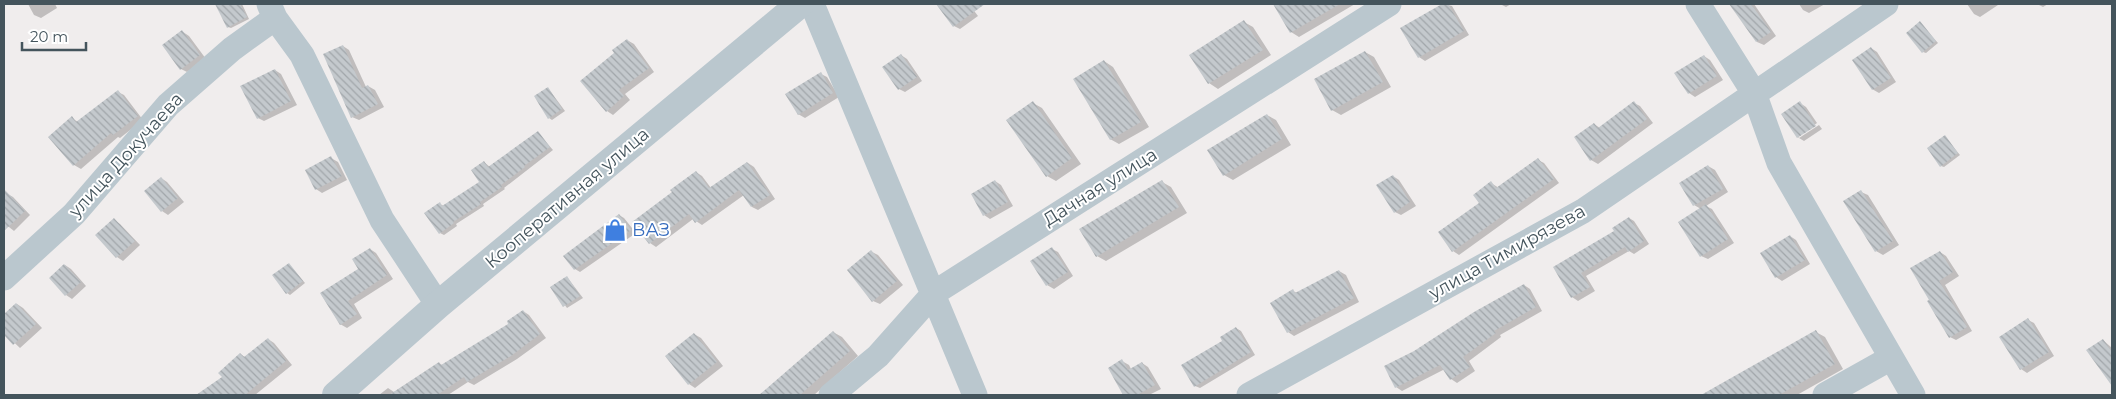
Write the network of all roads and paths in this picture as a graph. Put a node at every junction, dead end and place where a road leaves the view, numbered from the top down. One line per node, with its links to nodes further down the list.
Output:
1 (800, 4): 10 (street, Кооперативная улица)
2 (812, 4): 9 (street)
3 (1389, 4): 9 (street, Дачная улица)
4 (1698, 4): 7 (street)
5 (1886, 4): 7 (street, улица Тимирязева)
6 (272, 11): 8 (street, улица Докучаева); 10 (street)
7 (1754, 93): 11 (street); 15 (street, улица Тимирязева)
8 (4, 278)
9 (934, 293): 13 (street, Дачная улица); 14 (street)
10 (438, 305): 12 (street, Кооперативная улица)
11 (1891, 358): 16 (street); 17 (street)
12 (336, 395)
13 (831, 395)
14 (975, 395)
15 (1249, 395)
16 (1824, 395)
17 (1913, 395)

